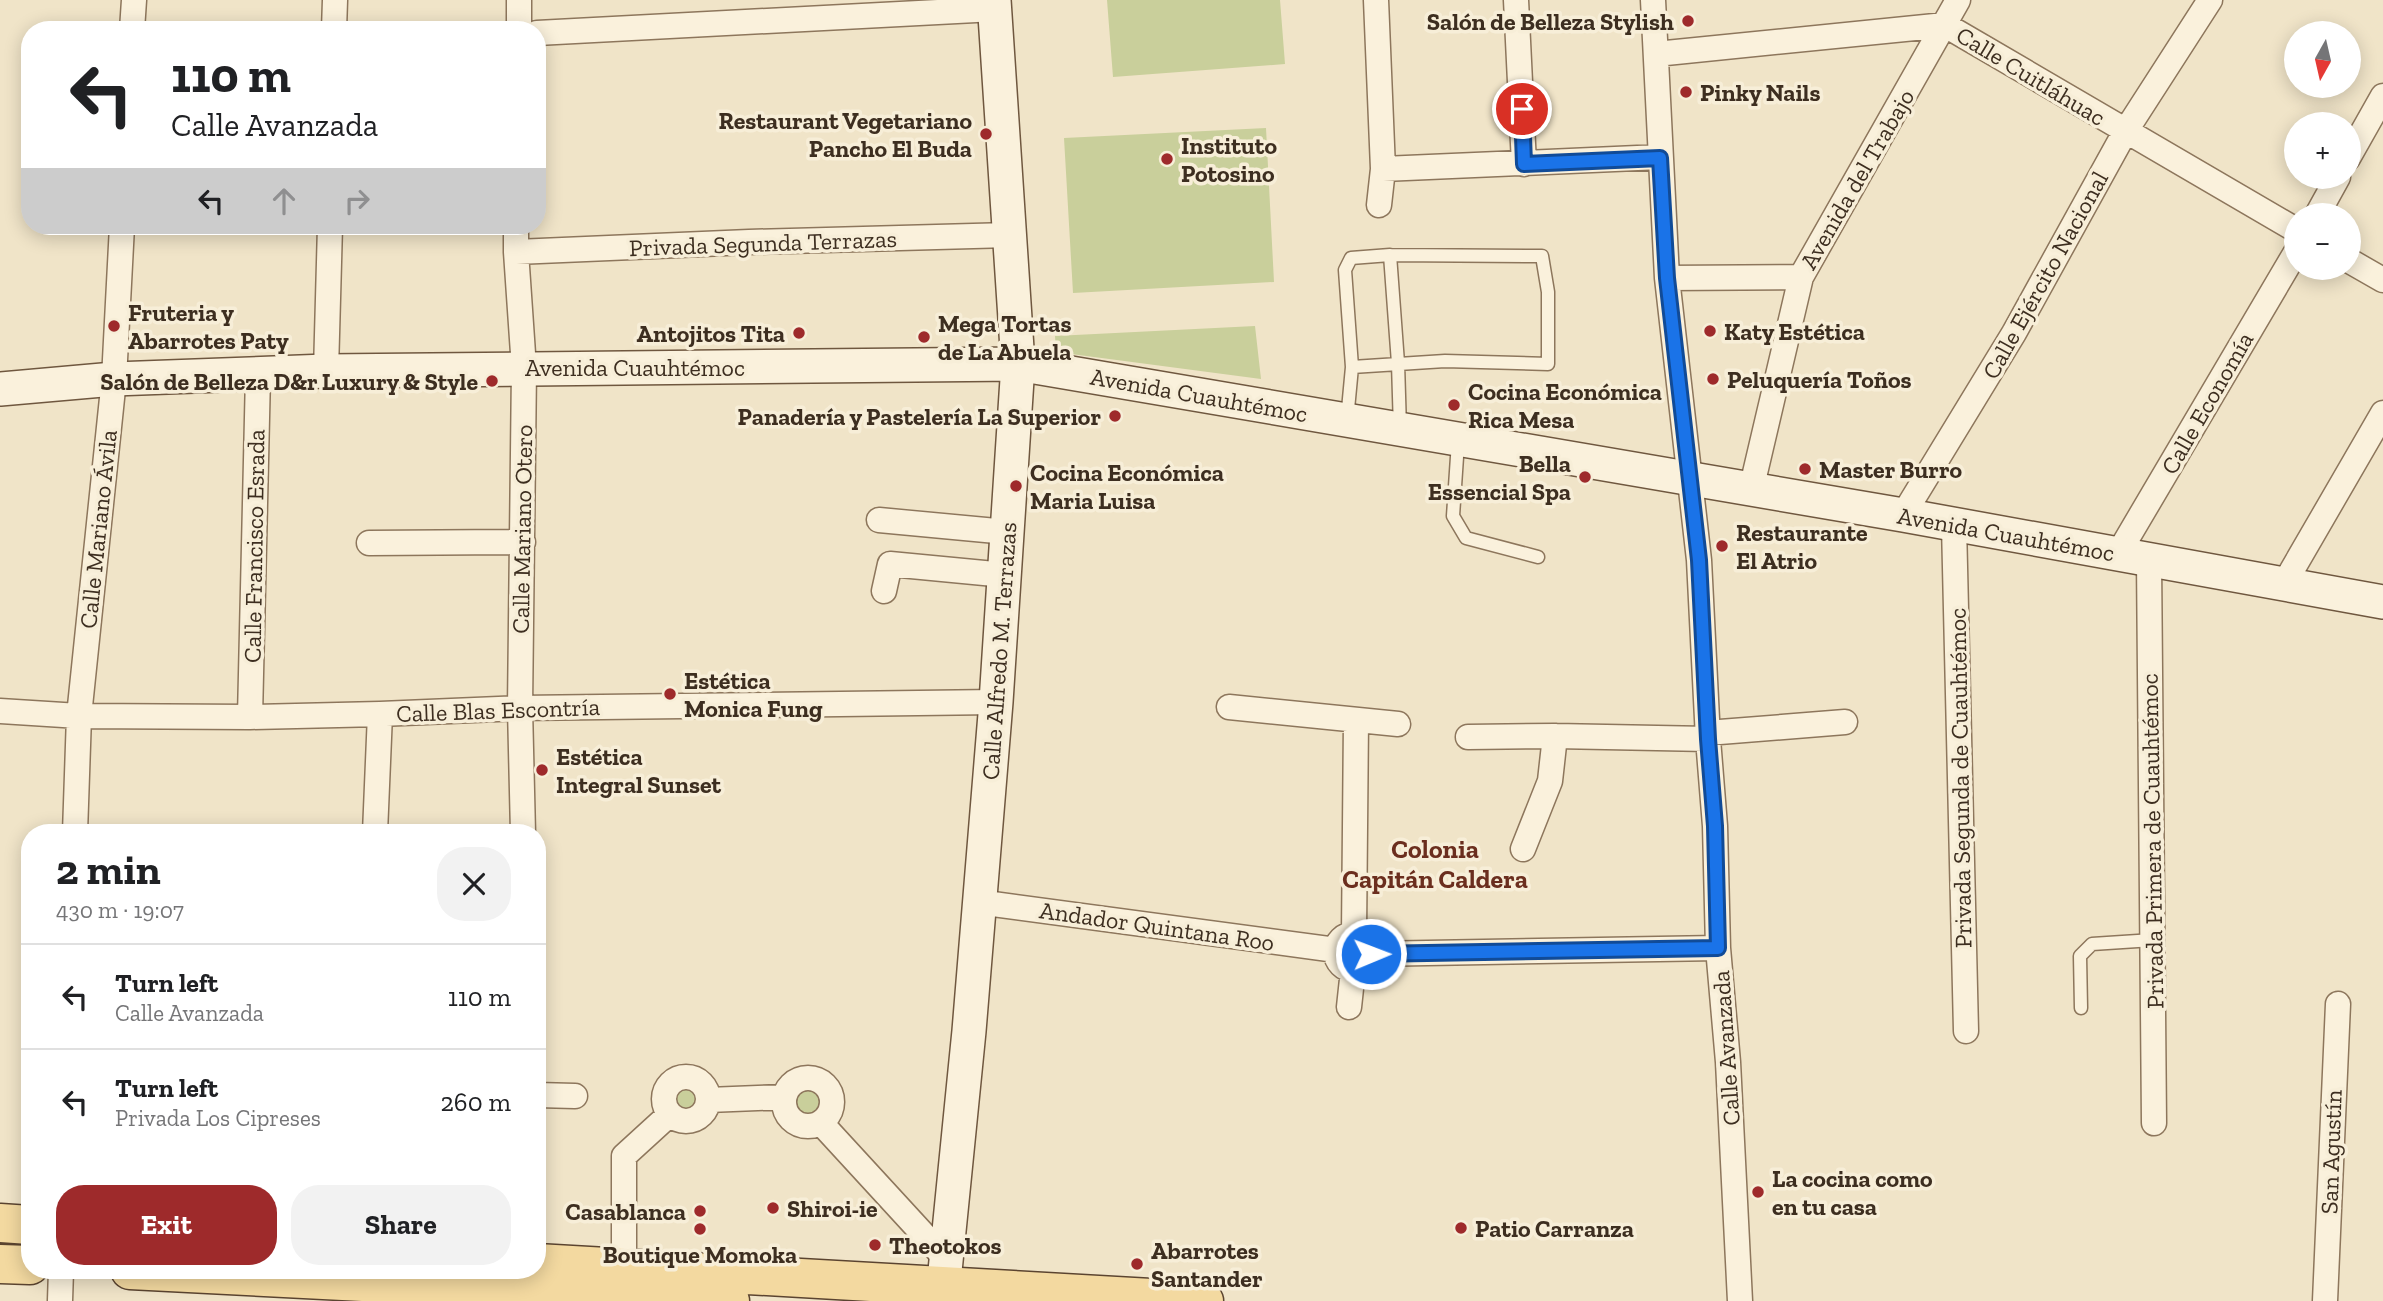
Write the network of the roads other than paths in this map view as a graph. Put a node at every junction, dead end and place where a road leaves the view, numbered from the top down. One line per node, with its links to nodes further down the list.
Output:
1 (134, 0): 10 (street)
2 (335, 0): 11 (street)
3 (519, 0): 12 (street)
4 (1376, 0): 21 (street)
5 (1516, 0): 20 (street)
6 (1653, 0): 15 (street, Calle Avanzada)
7 (1958, 0): 13 (street, Avenida del Trabajo)
8 (2210, 0): 17 (street, Calle Ejército Nacional)
9 (994, 4): 14 (street); 27 (street, Calle Alfredo M. Terrazas)
10 (133, 21)
11 (334, 21)
12 (519, 21)
13 (1945, 25): 15 (street, Calle Cuitláhuac); 17 (street, Calle Cuitláhuac); 32 (street, Avenida del Trabajo)
14 (546, 32)
15 (1656, 54): 19 (street, Calle Avanzada)
16 (2383, 96): 18 (street)
17 (2125, 132): 23 (street, Calle Cuitláhuac); 49 (street, Calle Ejército Nacional)
18 (2361, 135)
19 (1660, 158): 20 (street); 33 (street, Calle Avanzada)
20 (1524, 164): 21 (street)
21 (1383, 169): 22 (street)
22 (1379, 205)
23 (2284, 223)
24 (122, 235): 41 (street, Calle Mariano Ávila)
25 (330, 235): 39 (street)
26 (516, 235): 28 (street, Calle Mariano Otero)
27 (1010, 235): 28 (street, Privada Segunda Terrazas); 36 (street, Calle Alfredo M. Terrazas)
28 (516, 252): 38 (street, Calle Mariano Otero)
29 (1390, 254): 35 (lane); 35 (lane); 37 (lane)
30 (2361, 267): 34 (street)
31 (2284, 275): 56 (street, Calle Economía)
32 (1801, 277): 33 (street); 48 (street, Avenida del Trabajo)
33 (1667, 278): 47 (street, Calle Avanzada)
34 (2383, 280)
35 (1398, 363): 37 (lane); 45 (lane)
36 (1018, 364): 38 (street, Avenida Cuauhtémoc); 44 (street, Avenida Cuauhtémoc); 52 (street, Calle Alfredo M. Terrazas)
37 (1352, 367): 44 (lane)
38 (524, 368): 39 (street, Avenida Cuauhtémoc); 53 (street, Calle Mariano Otero)
39 (326, 371): 40 (street, Avenida Cuauhtémoc)
40 (258, 375): 41 (street, Avenida Cuauhtémoc); 67 (street, Calle Francisco Esrada)
41 (114, 379): 42 (street, Avenida Cuauhtémoc); 66 (street, Calle Mariano Ávila)
42 (0, 388)
43 (2383, 413): 58 (street)
44 (1347, 420): 45 (street, Avenida Cuauhtémoc)
45 (1400, 429): 46 (street, Avenida Cuauhtémoc)
46 (1458, 439): 47 (street, Avenida Cuauhtémoc); 55 (lane)
47 (1689, 479): 48 (street, Avenida Cuauhtémoc); 72 (street, Calle Avanzada)
48 (1751, 490): 49 (street, Avenida Cuauhtémoc)
49 (1903, 515): 51 (street, Avenida Cuauhtémoc)
50 (879, 520): 52 (street)
51 (1954, 525): 56 (street, Avenida Cuauhtémoc); 86 (street, Privada Segunda de Cuauhtémoc)
52 (1007, 532): 57 (street, Calle Alfredo M. Terrazas)
53 (523, 542): 54 (street); 63 (street, Calle Mariano Otero)
54 (369, 543)
55 (1538, 557)
56 (2134, 557): 58 (street, Avenida Cuauhtémoc); 79 (street, Privada Primera de Cuauhtémoc)
57 (1005, 575): 59 (street); 61 (street, Calle Alfredo M. Terrazas)
58 (2284, 584): 60 (street, Avenida Cuauhtémoc)
59 (884, 591)
60 (2383, 602)
61 (996, 702): 63 (street, Calle Blas Escontría); 78 (street, Calle Alfredo M. Terrazas)
62 (1229, 707): 68 (street)
63 (520, 708): 65 (street, Calle Blas Escontría); 76 (street, Calle Mariano Otero)
64 (0, 711): 66 (street, Calle Blas Escontría)
65 (380, 715): 67 (street, Calle Blas Escontría); 75 (street)
66 (79, 716): 67 (street, Calle Blas Escontría); 74 (street, Calle Mariano Ávila)
67 (250, 717)
68 (1356, 720): 70 (street); 80 (street)
69 (1845, 722): 72 (street)
70 (1398, 724)
71 (1555, 736): 72 (street); 73 (street); 77 (street)
72 (1707, 736): 81 (street, Calle Avanzada)
73 (1468, 737)
74 (75, 824)
75 (375, 824)
76 (523, 824)
77 (1523, 849)
78 (978, 902): 80 (street, Andador Quintana Roo); 102 (street, Calle Alfredo M. Terrazas)
79 (2153, 940): 85 (lane); 93 (street, Privada Primera de Cuauhtémoc)
80 (1345, 942): 82 (street)
81 (1718, 948): 82 (street); 106 (street, Calle Avanzada)
82 (1362, 962): 84 (street)
83 (2338, 1004): 107 (street, San Agustín)
84 (1349, 1007)
85 (2081, 1008)
86 (1966, 1031)
87 (546, 1095): 88 (street)
88 (575, 1096)
89 (784, 1097): 90 (street); 92 (street); 92 (street)
90 (708, 1100): 91 (street); 91 (street)
91 (670, 1114): 98 (street)
92 (821, 1123): 102 (street)
93 (2154, 1123)
94 (0, 1223): 95 (main road)
95 (21, 1224)
96 (0, 1264): 97 (main road)
97 (21, 1265)
98 (624, 1267): 101 (main road); 102 (main road)
99 (61, 1279): 103 (street)
100 (461, 1279): 101 (main road)
101 (534, 1281): 104 (main road)
102 (944, 1282): 105 (main road)
103 (60, 1301)
104 (730, 1301)
105 (1204, 1301)
106 (1740, 1301)
107 (2325, 1301)

